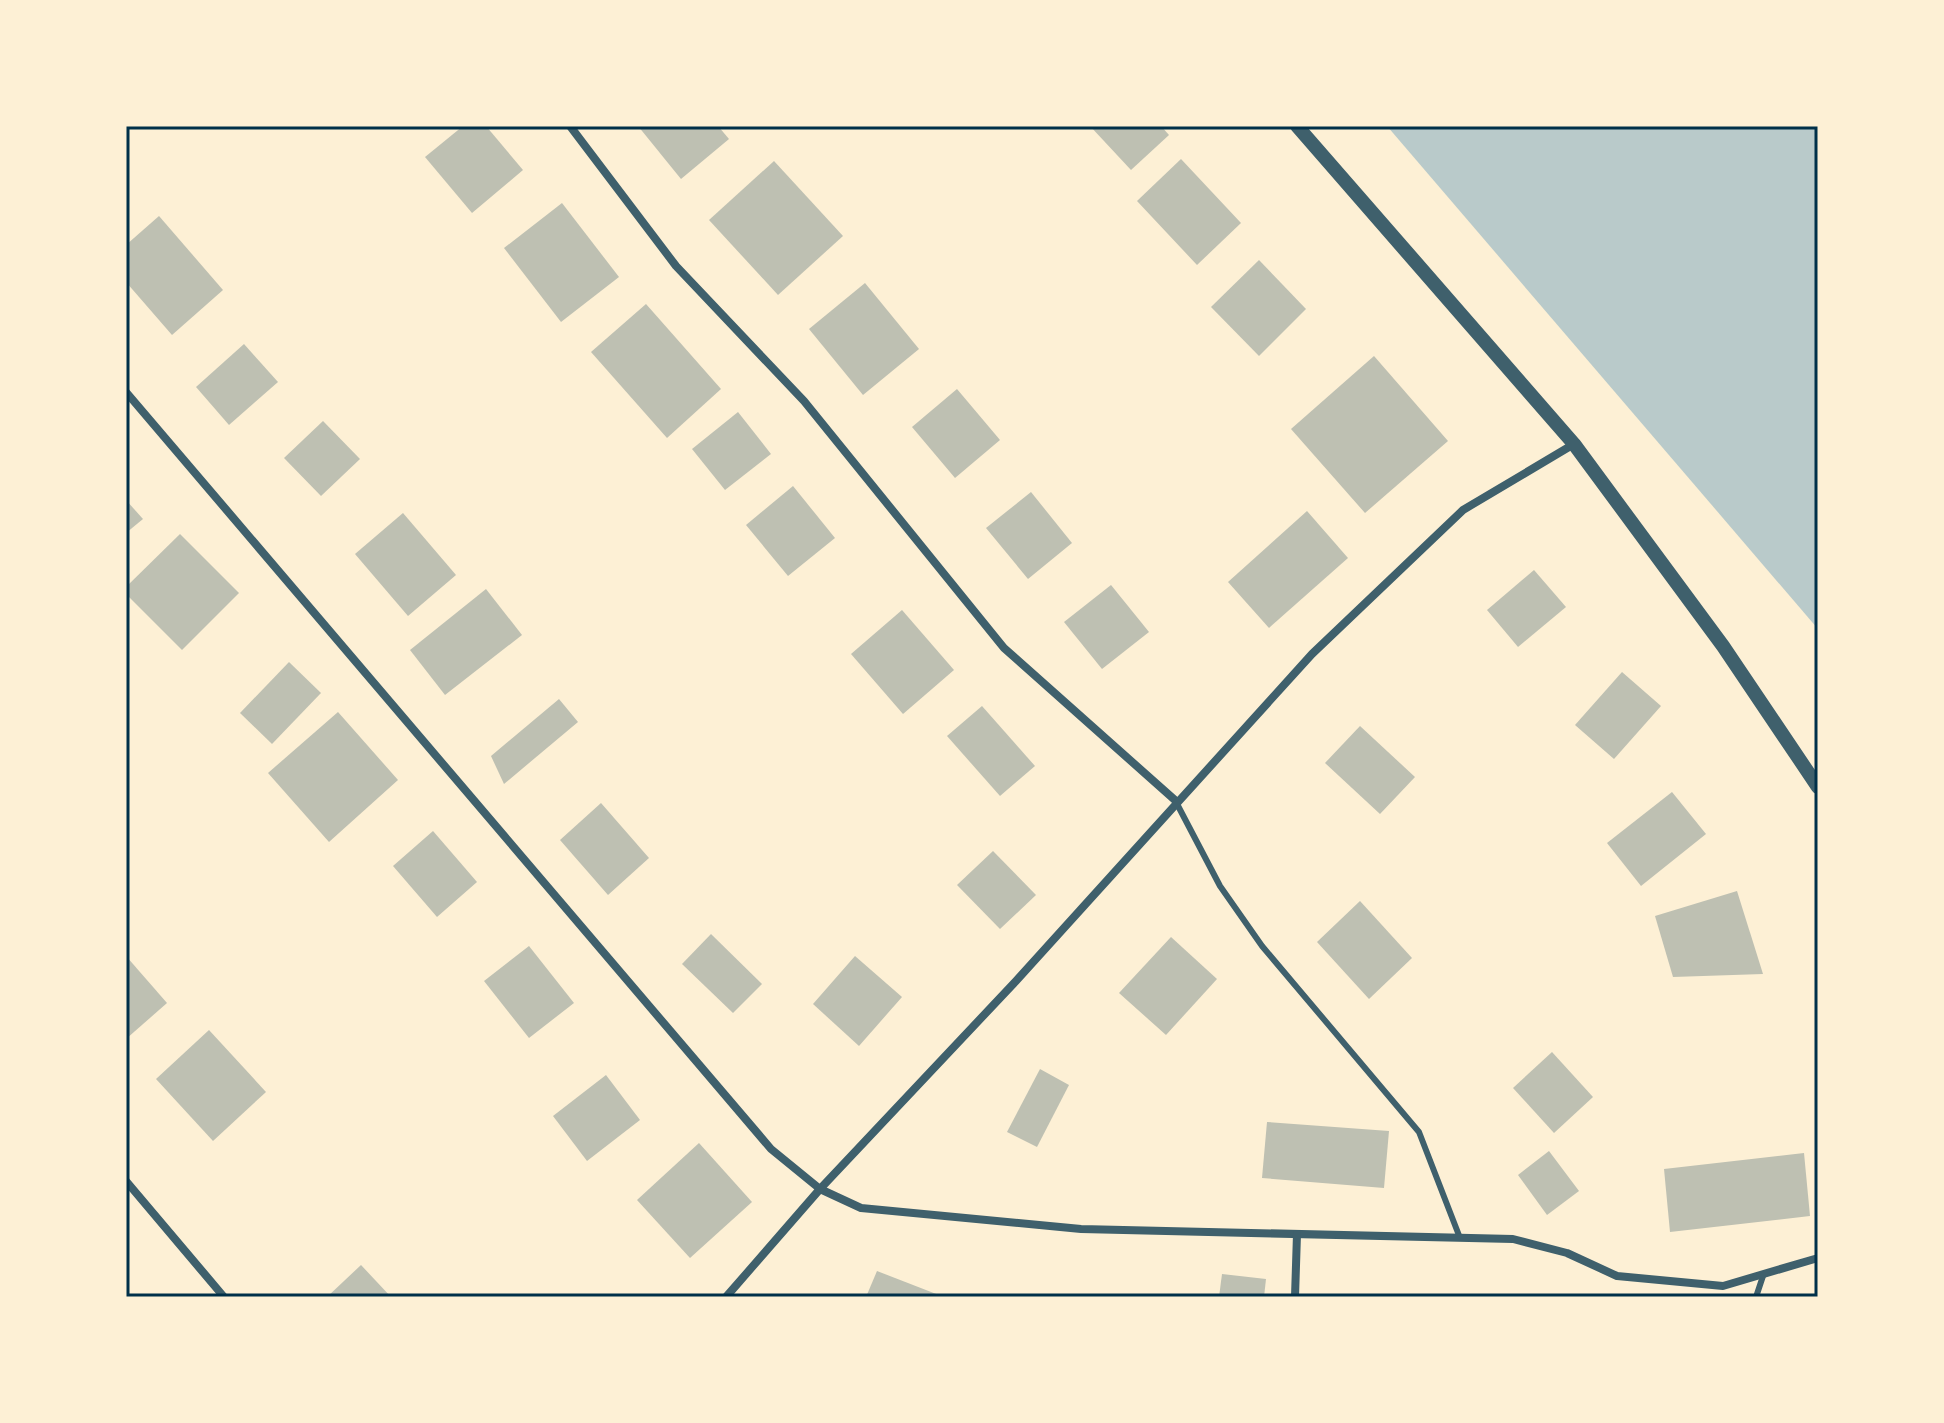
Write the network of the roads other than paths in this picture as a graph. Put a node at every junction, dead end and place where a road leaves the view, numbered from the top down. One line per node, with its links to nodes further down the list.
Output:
1 (570, 126): 6 (street)
2 (1297, 126): 4 (street)
3 (126, 392): 8 (street)
4 (1574, 444): 5 (street); 6 (street)
5 (1818, 787)
6 (1176, 801): 8 (street); 10 (lane)
7 (126, 1181): 13 (street)
8 (820, 1189): 9 (street); 14 (street)
9 (1297, 1234): 10 (street); 15 (street)
10 (1460, 1238): 12 (street)
11 (1818, 1258): 12 (street)
12 (1763, 1276): 16 (lane)
13 (224, 1297)
14 (726, 1297)
15 (1295, 1297)
16 (1756, 1297)

